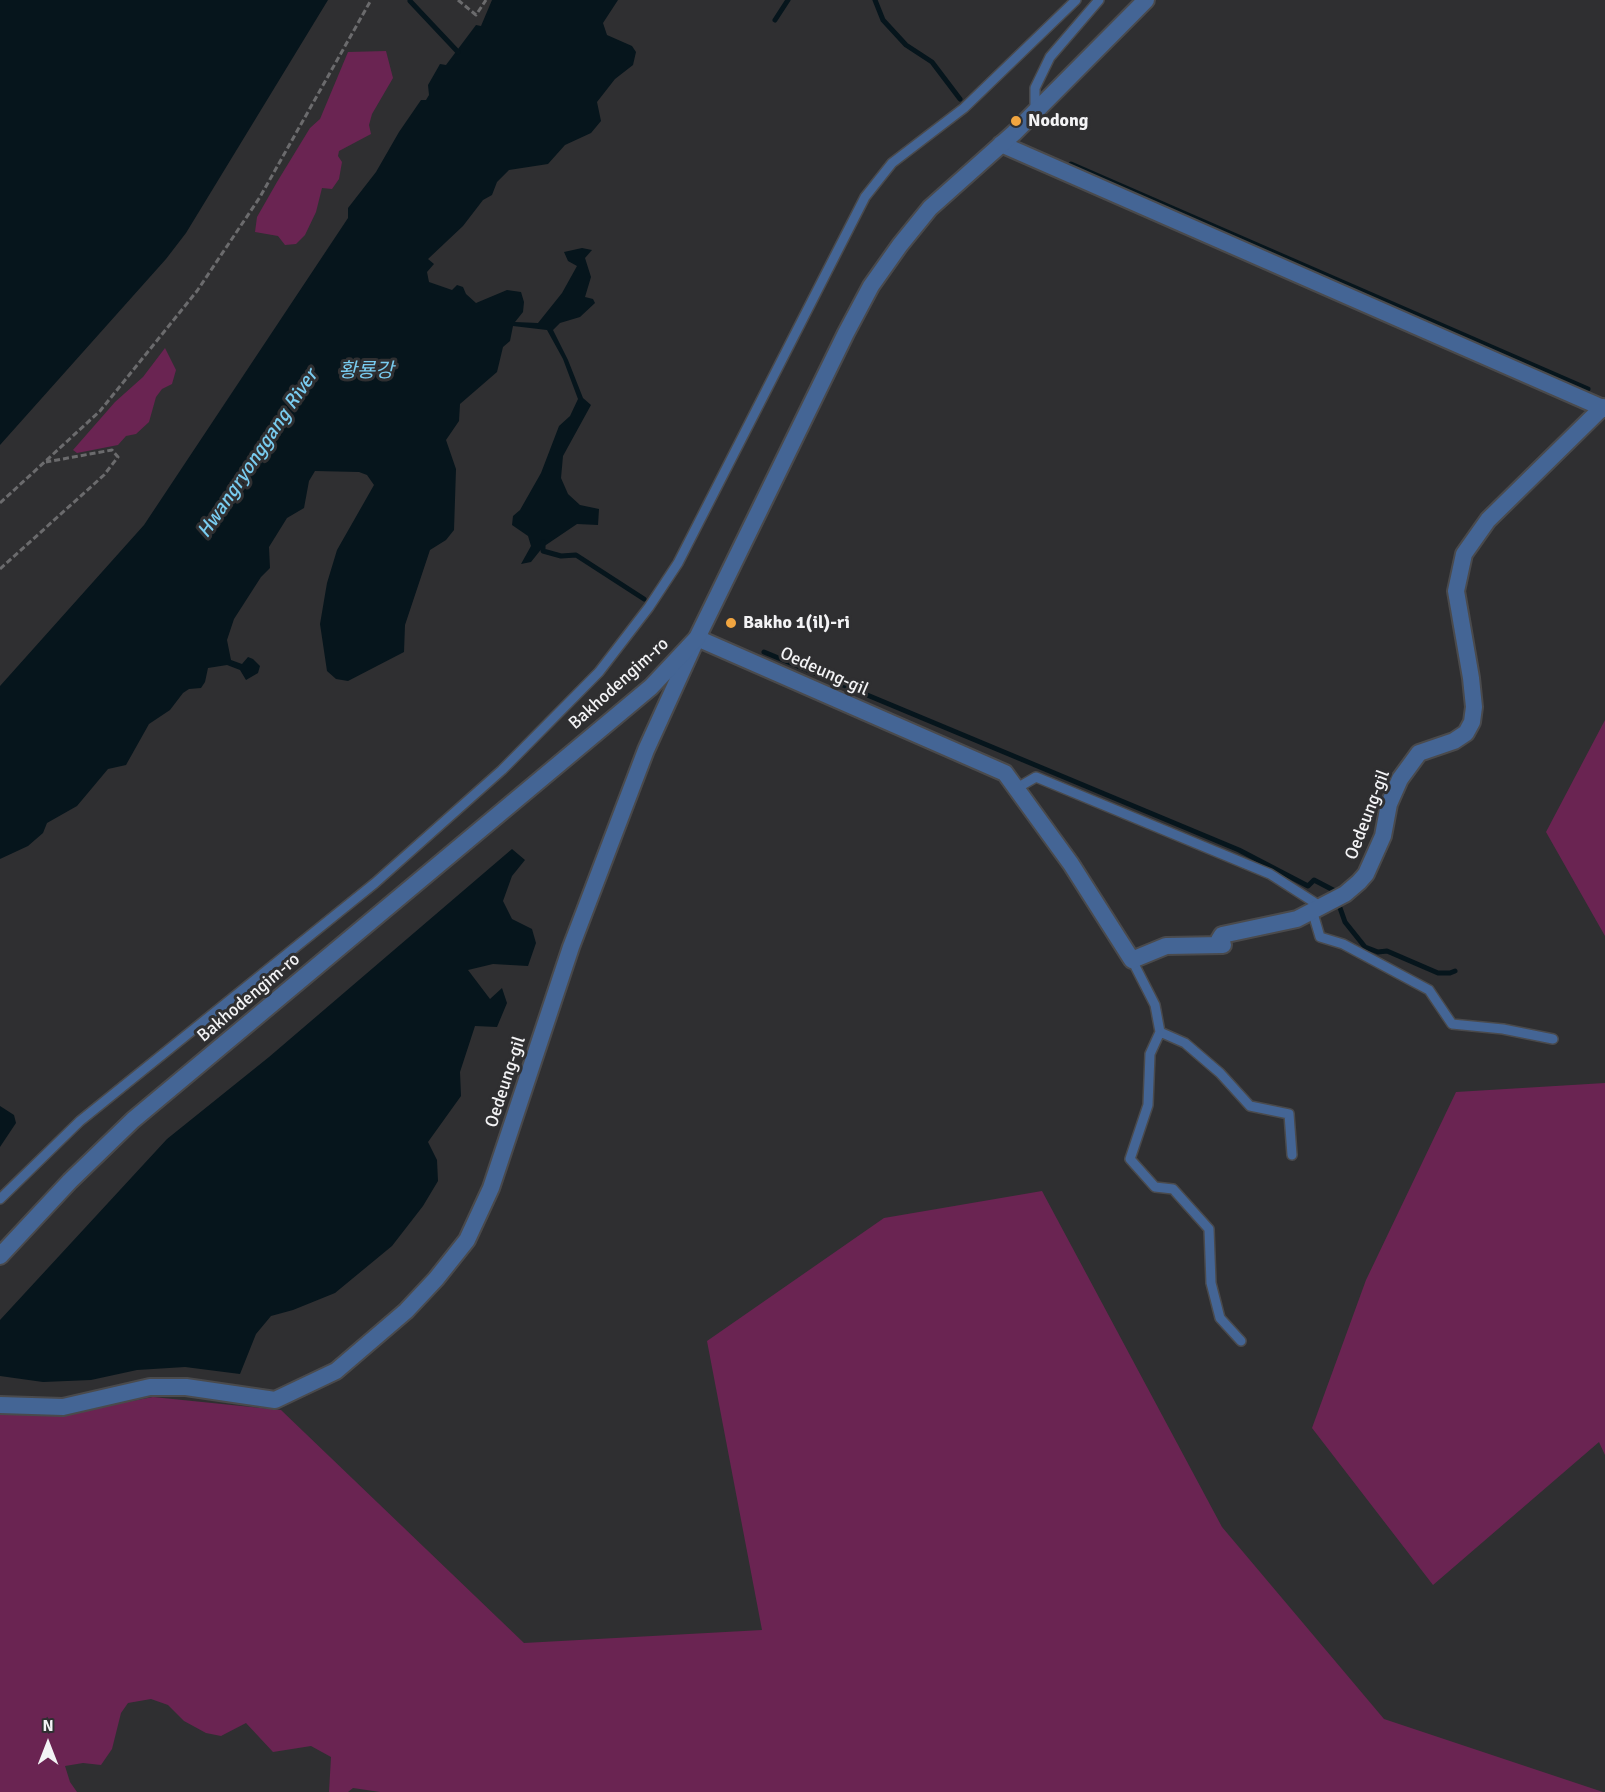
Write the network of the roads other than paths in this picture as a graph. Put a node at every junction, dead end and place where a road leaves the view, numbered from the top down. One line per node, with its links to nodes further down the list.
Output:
1 (1076, 0): 14 (lane)
2 (1099, 0): 4 (lane)
3 (1146, 0): 4 (street, Bakhodengim-ro)
4 (1035, 110): 5 (street, Bakhodengim-ro)
5 (1001, 144): 6 (street); 7 (street, Bakhodengim-ro)
6 (1604, 408): 9 (street, Oedeung-gil)
7 (697, 638): 8 (street, Oedeung-gil); 15 (street, Bakhodengim-ro); 17 (street, Oedeung-gil)
8 (1017, 788): 9 (lane); 10 (street, Oedeung-gil)
9 (1316, 908): 10 (street, Oedeung-gil); 12 (lane)
10 (1132, 960): 11 (lane)
11 (1160, 1032): 13 (lane); 16 (lane)
12 (1553, 1039)
13 (1292, 1155)
14 (0, 1199)
15 (0, 1256)
16 (1241, 1341)
17 (0, 1405)

